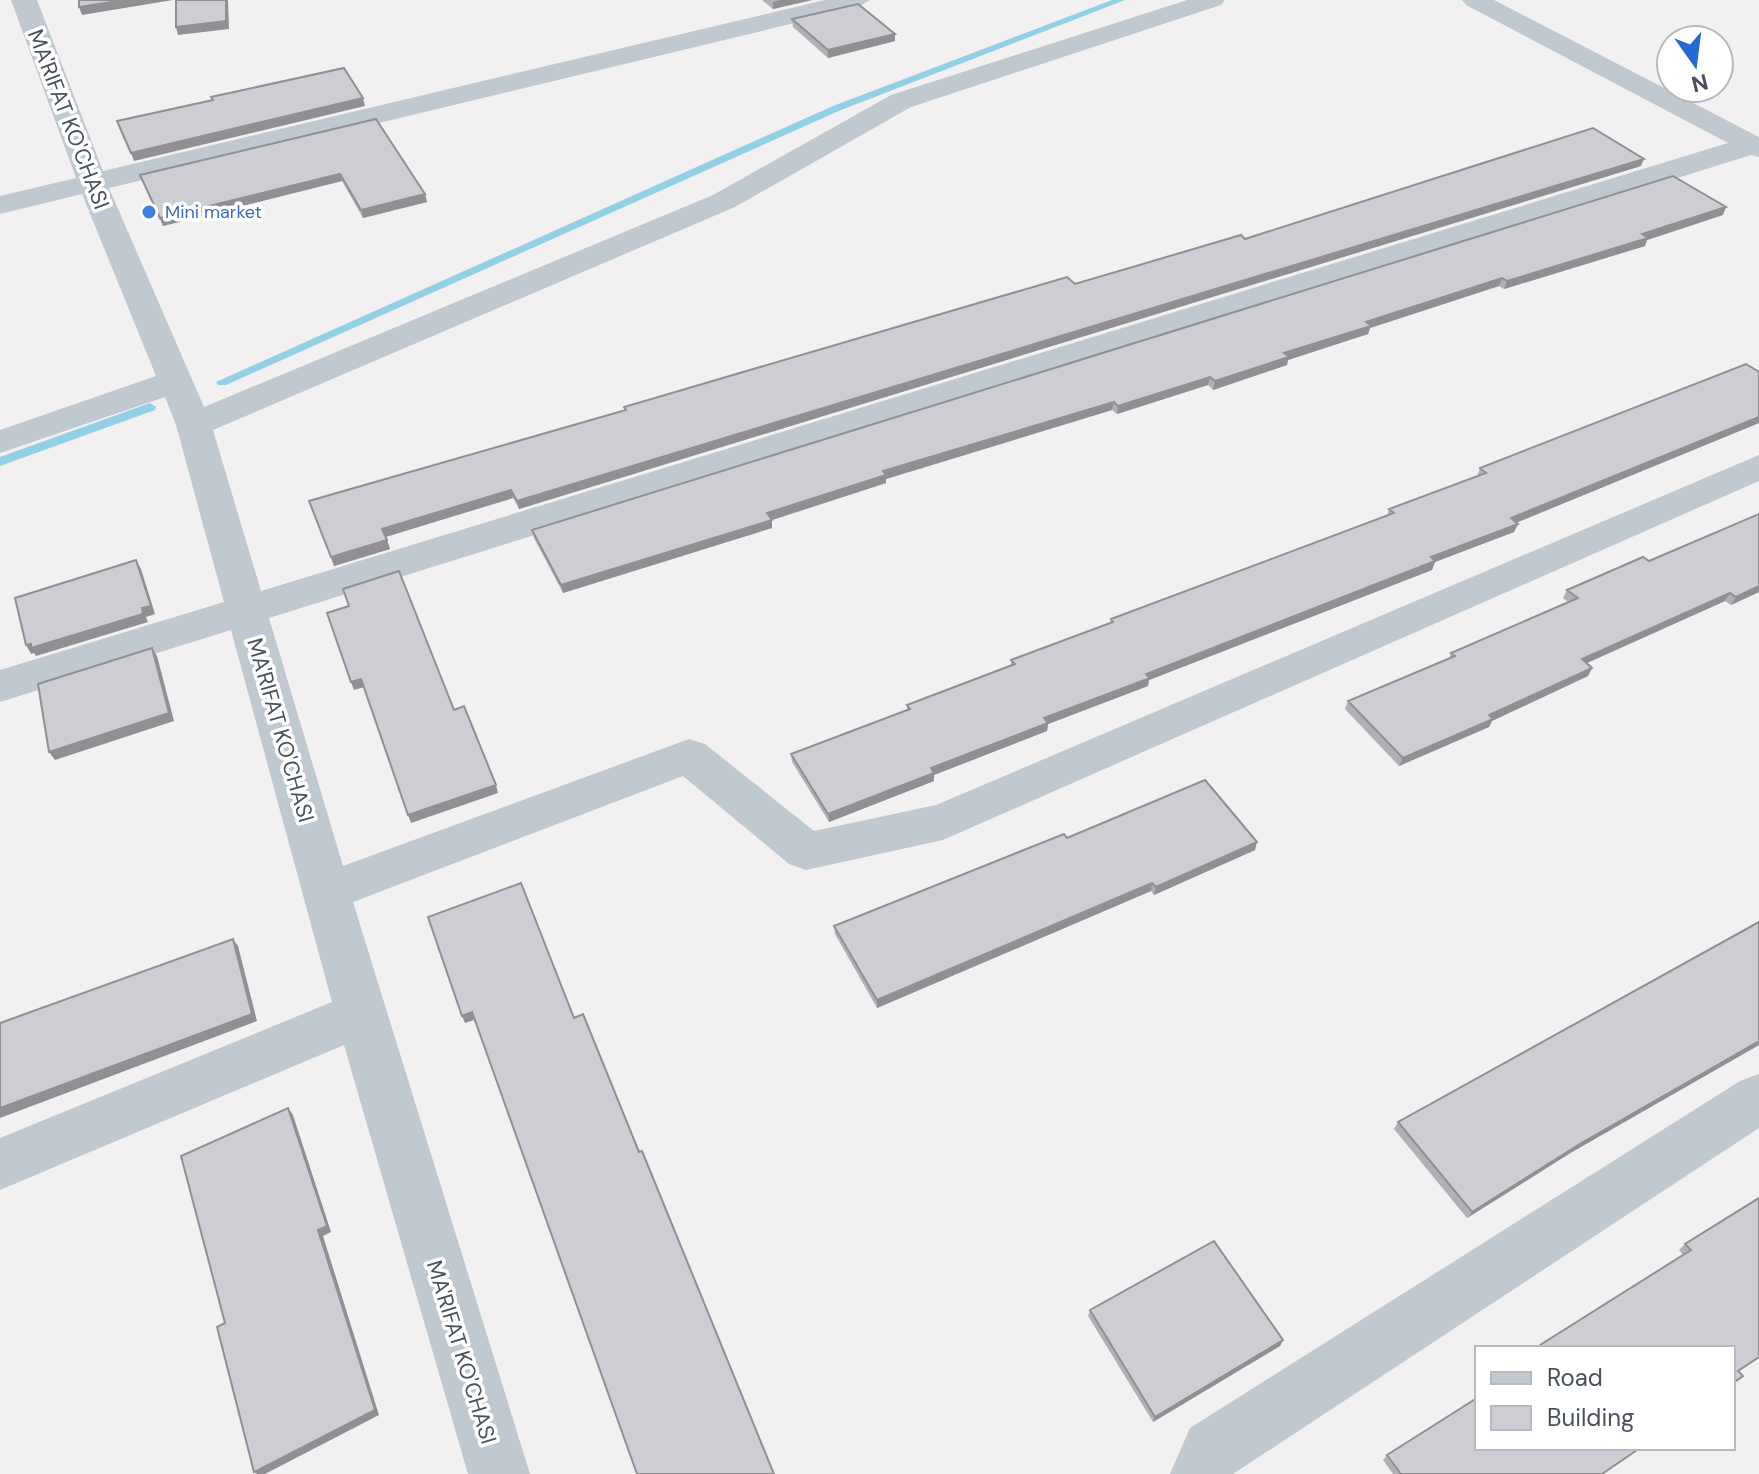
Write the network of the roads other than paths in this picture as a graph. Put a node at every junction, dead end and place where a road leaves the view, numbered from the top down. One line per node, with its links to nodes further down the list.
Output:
1 (857, 0): 6 (street)
2 (1212, 0): 9 (street)
3 (1475, 0): 5 (street)
4 (23, 25): 6 (street, MA'RIFAT KO'CHASI)
5 (1756, 147): 12 (street)
6 (92, 182): 7 (street); 8 (street, MA'RIFAT KO'CHASI)
7 (0, 205)
8 (176, 381): 9 (street, MA'RIFAT KO'CHASI); 10 (street)
9 (194, 425): 12 (street, MA'RIFAT KO'CHASI)
10 (0, 442)
11 (1759, 467): 14 (street)
12 (247, 610): 13 (street); 14 (street, MA'RIFAT KO'CHASI)
13 (0, 686)
14 (326, 892): 15 (street, MA'RIFAT KO'CHASI)
15 (361, 1014): 17 (street); 18 (street, MA'RIFAT KO'CHASI)
16 (1759, 1098): 19 (street)
17 (0, 1164)
18 (499, 1474)
19 (1201, 1474)

